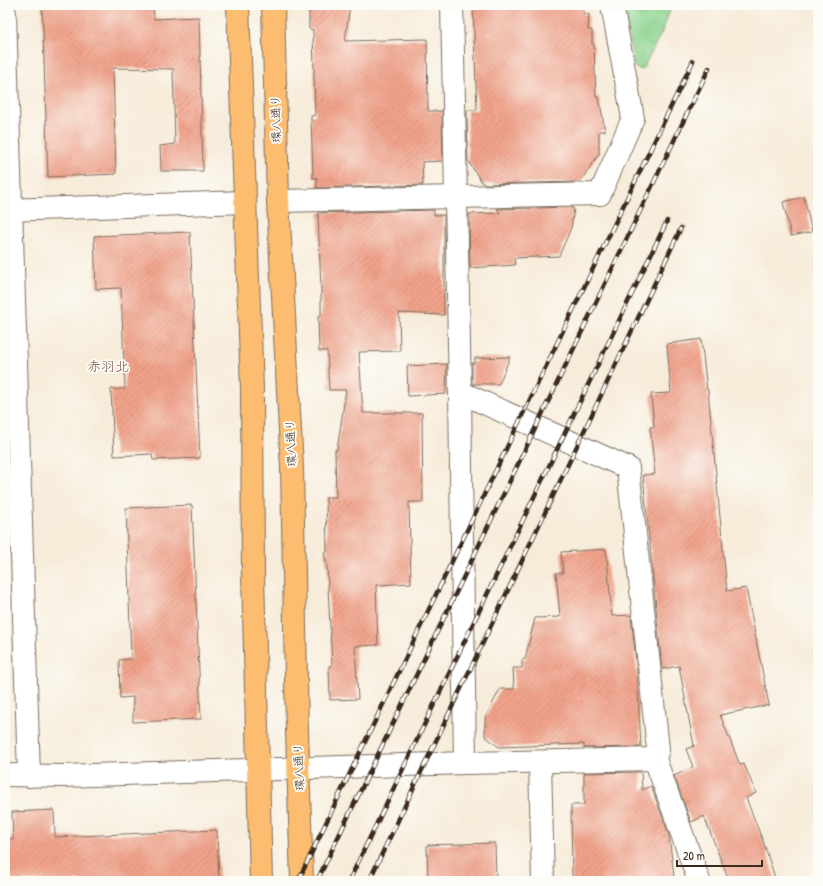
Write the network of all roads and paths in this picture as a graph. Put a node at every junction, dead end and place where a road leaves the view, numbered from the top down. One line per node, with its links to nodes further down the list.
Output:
1 (238, 5): 8 (main road)
2 (273, 5): 7 (main road, 環八通り)
3 (452, 5): 6 (street)
4 (612, 5): 6 (street)
5 (5, 13): 9 (street)
6 (455, 196): 7 (street); 10 (street)
7 (278, 201): 14 (main road, 環八通り)
8 (245, 202): 9 (street); 15 (main road)
9 (7, 210): 17 (street)
10 (460, 392): 11 (street); 13 (street)
11 (655, 759): 12 (street); 21 (street)
12 (540, 762): 13 (street); 20 (street)
13 (465, 763): 14 (street)
14 (298, 769): 15 (street); 19 (main road, 環八通り)
15 (258, 770): 17 (street); 18 (main road)
16 (5, 775): 17 (street)
17 (29, 776)
18 (261, 881)
19 (302, 881)
20 (543, 881)
21 (699, 881)

